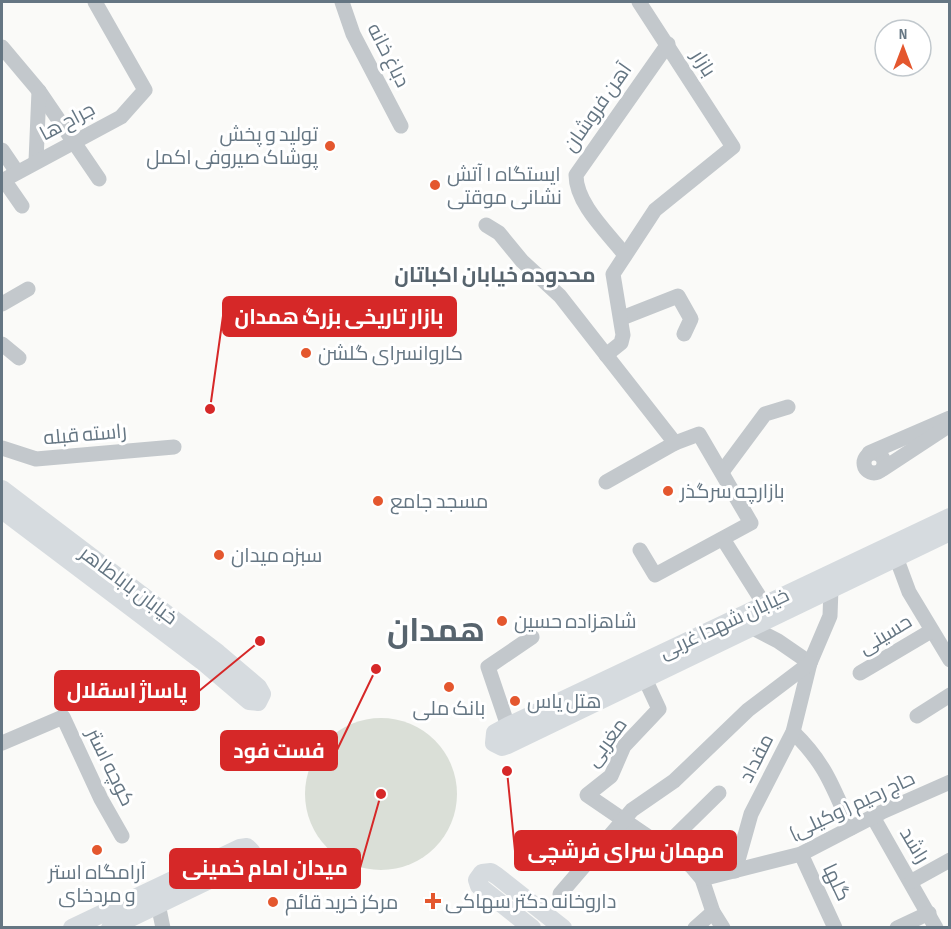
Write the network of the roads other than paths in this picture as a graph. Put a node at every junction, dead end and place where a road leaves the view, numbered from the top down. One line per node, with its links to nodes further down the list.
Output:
1 (95, 2): 8 (street, جراح ها)
2 (342, 2): 7 (street, دباغ خانه)
3 (639, 2): 4 (street, بازار)
4 (668, 44): 15 (street, آهن فروشان); 15 (street, بازار)
5 (2, 47): 6 (street)
6 (39, 92): 8 (street); 10 (street)
7 (401, 126)
8 (73, 140): 10 (street, جراح ها); 12 (street)
9 (2, 150): 11 (street)
10 (36, 161): 11 (street, جراح ها)
11 (7, 178): 13 (street)
12 (99, 179)
13 (22, 206)
14 (486, 225): 21 (street)
15 (625, 255): 18 (street)
16 (28, 289): 17 (street)
17 (2, 304)
18 (622, 318): 19 (street); 21 (street)
19 (684, 334)
20 (2, 344): 22 (street)
21 (606, 355): 26 (street)
22 (19, 358)
23 (788, 407): 29 (street)
24 (950, 418): 25 (street)
25 (950, 425)
26 (675, 443): 29 (street); 30 (street)
27 (174, 447): 28 (street, راسته قبله)
28 (2, 448)
29 (722, 472): 35 (street)
30 (606, 482)
31 (2, 489): 32 (main road, خیابان باباطاهر)
32 (2, 510)
33 (950, 517): 39 (main road, خیابان شهدا غربی)
34 (950, 532): 37 (main road, خیابان شهدا غربی)
35 (723, 539): 36 (street); 39 (street)
36 (640, 550)
37 (896, 557): 38 (main road, خیابان شهدا غربی); 41 (street)
38 (831, 588): 40 (main road, خیابان شهدا غربی); 44 (street, مقداد)
39 (764, 604): 50 (main road, خیابان شهدا غربی)
40 (753, 628): 44 (street); 46 (main road, خیابان شهدا غربی)
41 (931, 631): 43 (street); 45 (street, حسینی)
42 (532, 637): 50 (street)
43 (950, 660)
44 (810, 663): 49 (street, مقداد); 55 (street)
45 (860, 673)
46 (645, 679): 50 (main road, خیابان شهدا غربی); 55 (street, مغربی)
47 (950, 695): 48 (street)
48 (917, 716)
49 (793, 732): 56 (street); 61 (street, مقداد)
50 (505, 734)
51 (2, 743): 57 (street, کوچه استر)
52 (950, 783): 54 (street, حاج رحیم ( وکیلی))
53 (719, 793): 58 (street)
54 (873, 817): 56 (street, حاج رحیم ( وکیلی)); 63 (street, راشد)
55 (623, 821): 58 (street); 64 (street)
56 (851, 828): 59 (street, حاج رحیم ( وکیلی))
57 (122, 836)
58 (663, 848): 62 (street)
59 (801, 854): 61 (street, حاج رحیم ( وکیلی)); 76 (street, گلها)
60 (950, 860): 63 (street)
61 (735, 871): 62 (street, حاج رحیم ( وکیلی))
62 (702, 879): 67 (street)
63 (912, 881): 68 (street, راشد)
64 (560, 894)
65 (158, 904): 66 (main road); 66 (main road); 71 (street)
66 (132, 908): 69 (main road); 70 (main road)
67 (713, 912): 74 (street); 75 (street)
68 (929, 914): 77 (street); 78 (street, راشد)
69 (72, 927)
70 (110, 927)
71 (163, 927)
72 (532, 927): 73 (main road)
73 (563, 927)
74 (695, 927)
75 (723, 927)
76 (835, 927)
77 (897, 927)
78 (936, 927)

